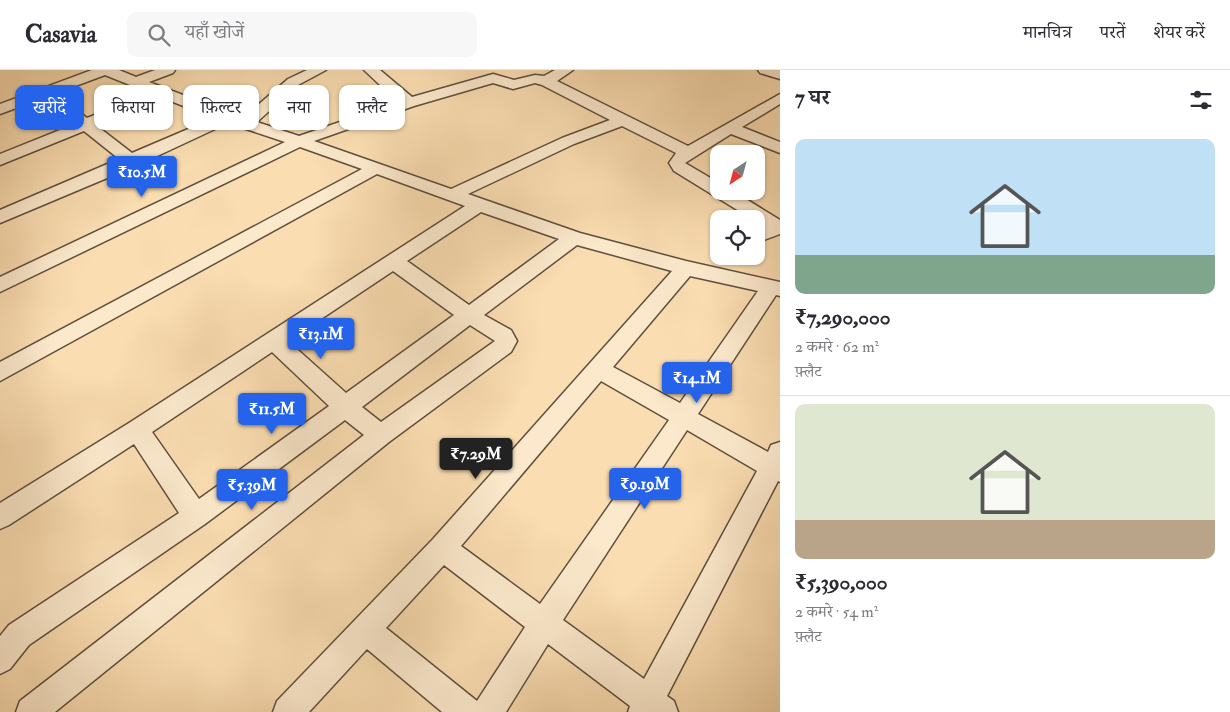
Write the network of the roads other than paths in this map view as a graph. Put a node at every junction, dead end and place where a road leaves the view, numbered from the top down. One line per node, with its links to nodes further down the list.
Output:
1 (106, 70): 9 (street); 13 (street)
2 (168, 70): 9 (street)
3 (319, 70): 14 (street)
4 (371, 70): 12 (street)
5 (566, 70): 8 (street)
6 (765, 70): 7 (street)
7 (780, 75)
8 (546, 81): 12 (street); 15 (street)
9 (136, 82): 10 (street)
10 (142, 85)
11 (780, 98): 18 (street)
12 (409, 103): 21 (street)
13 (0, 109)
14 (259, 112)
15 (622, 120): 23 (street); 28 (street)
16 (84, 125): 25 (street)
17 (259, 127): 21 (street)
18 (730, 128): 22 (street); 23 (street)
19 (69, 130): 24 (street)
20 (200, 130): 25 (street)
21 (299, 141): 26 (street); 38 (street)
22 (780, 148)
23 (688, 153): 27 (street)
24 (0, 160)
25 (132, 161): 31 (street)
26 (376, 168): 28 (street); 43 (street)
27 (710, 185)
28 (452, 195): 30 (street)
29 (734, 200): 32 (street)
30 (479, 205): 34 (street); 36 (street)
31 (0, 217)
32 (778, 227): 33 (street)
33 (765, 233)
34 (574, 238): 37 (street); 40 (street)
35 (710, 260): 37 (street)
36 (393, 261): 40 (street); 41 (street)
37 (690, 268): 39 (street); 42 (street)
38 (0, 285)
39 (775, 288): 45 (street)
40 (469, 315): 44 (street); 47 (street)
41 (273, 340): 44 (street); 46 (street)
42 (597, 368): 45 (street); 51 (street)
43 (0, 372)
44 (344, 406): 47 (street); 49 (street)
45 (683, 418): 48 (street); 52 (street)
46 (137, 430): 49 (street); 50 (street)
47 (381, 435): 56 (street)
48 (777, 464): 55 (street)
49 (196, 516): 54 (street)
50 (0, 517)
51 (442, 548): 52 (street); 53 (street)
52 (543, 625): 55 (street); 59 (street)
53 (366, 630): 57 (street); 58 (street)
54 (0, 659)
55 (651, 709)
56 (31, 712)
57 (288, 712)
58 (466, 712)
59 (488, 712)

